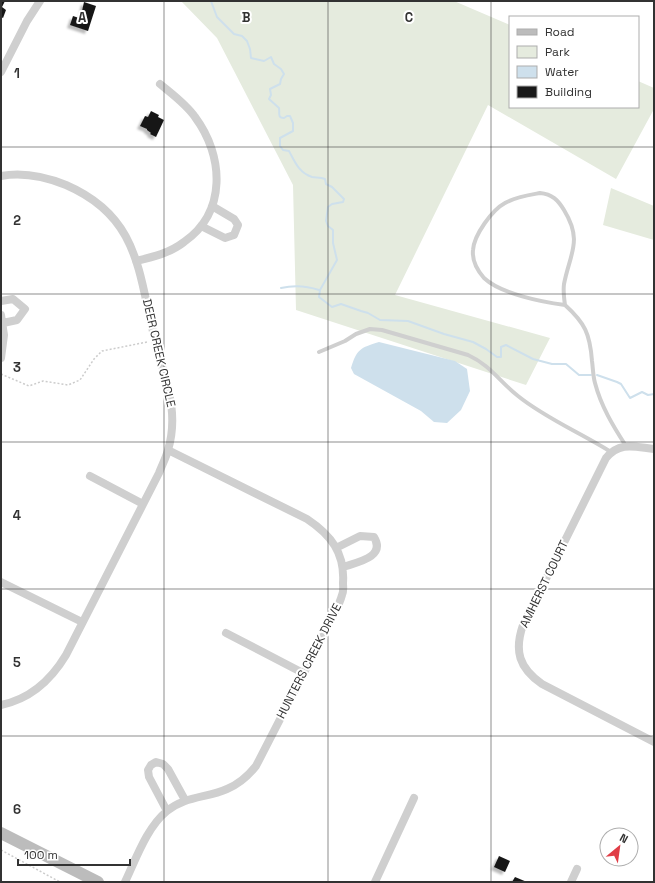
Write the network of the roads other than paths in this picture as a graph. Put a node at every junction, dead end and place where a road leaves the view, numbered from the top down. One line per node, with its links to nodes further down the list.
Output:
1 (40, 1): 2 (street)
2 (1, 72)
3 (160, 84): 5 (street)
4 (1, 176): 7 (street, DEER CREEK CIRCLE)
5 (212, 206): 6 (street); 6 (street)
6 (201, 226): 7 (street)
7 (136, 261): 15 (street, DEER CREEK CIRCLE)
8 (1, 301): 10 (street)
9 (565, 305): 9 (lane); 13 (lane)
10 (2, 319): 12 (street)
11 (319, 352): 16 (lane)
12 (1, 358)
13 (626, 446): 14 (street); 16 (street)
14 (654, 449)
15 (168, 450): 18 (street, DEER CREEK CIRCLE); 19 (street, HUNTERS CREEK DRIVE)
16 (611, 452): 26 (street, AMHERST COURT)
17 (90, 476): 18 (street)
18 (143, 504): 22 (street, DEER CREEK CIRCLE)
19 (336, 548): 20 (street, HUNTERS CREEK DRIVE); 20 (street)
20 (343, 567): 24 (street, HUNTERS CREEK DRIVE)
21 (1, 582): 22 (street)
22 (82, 622): 25 (street, DEER CREEK CIRCLE)
23 (226, 633): 24 (street)
24 (303, 673): 28 (street, HUNTERS CREEK DRIVE)
25 (1, 705)
26 (654, 742)
27 (414, 798): 34 (street)
28 (185, 800): 29 (street, HUNTERS CREEK DRIVE); 29 (street)
29 (167, 811): 33 (street, HUNTERS CREEK DRIVE)
30 (1, 833): 32 (street)
31 (577, 869): 35 (street)
32 (98, 882)
33 (125, 882)
34 (375, 882)
35 (571, 882)

